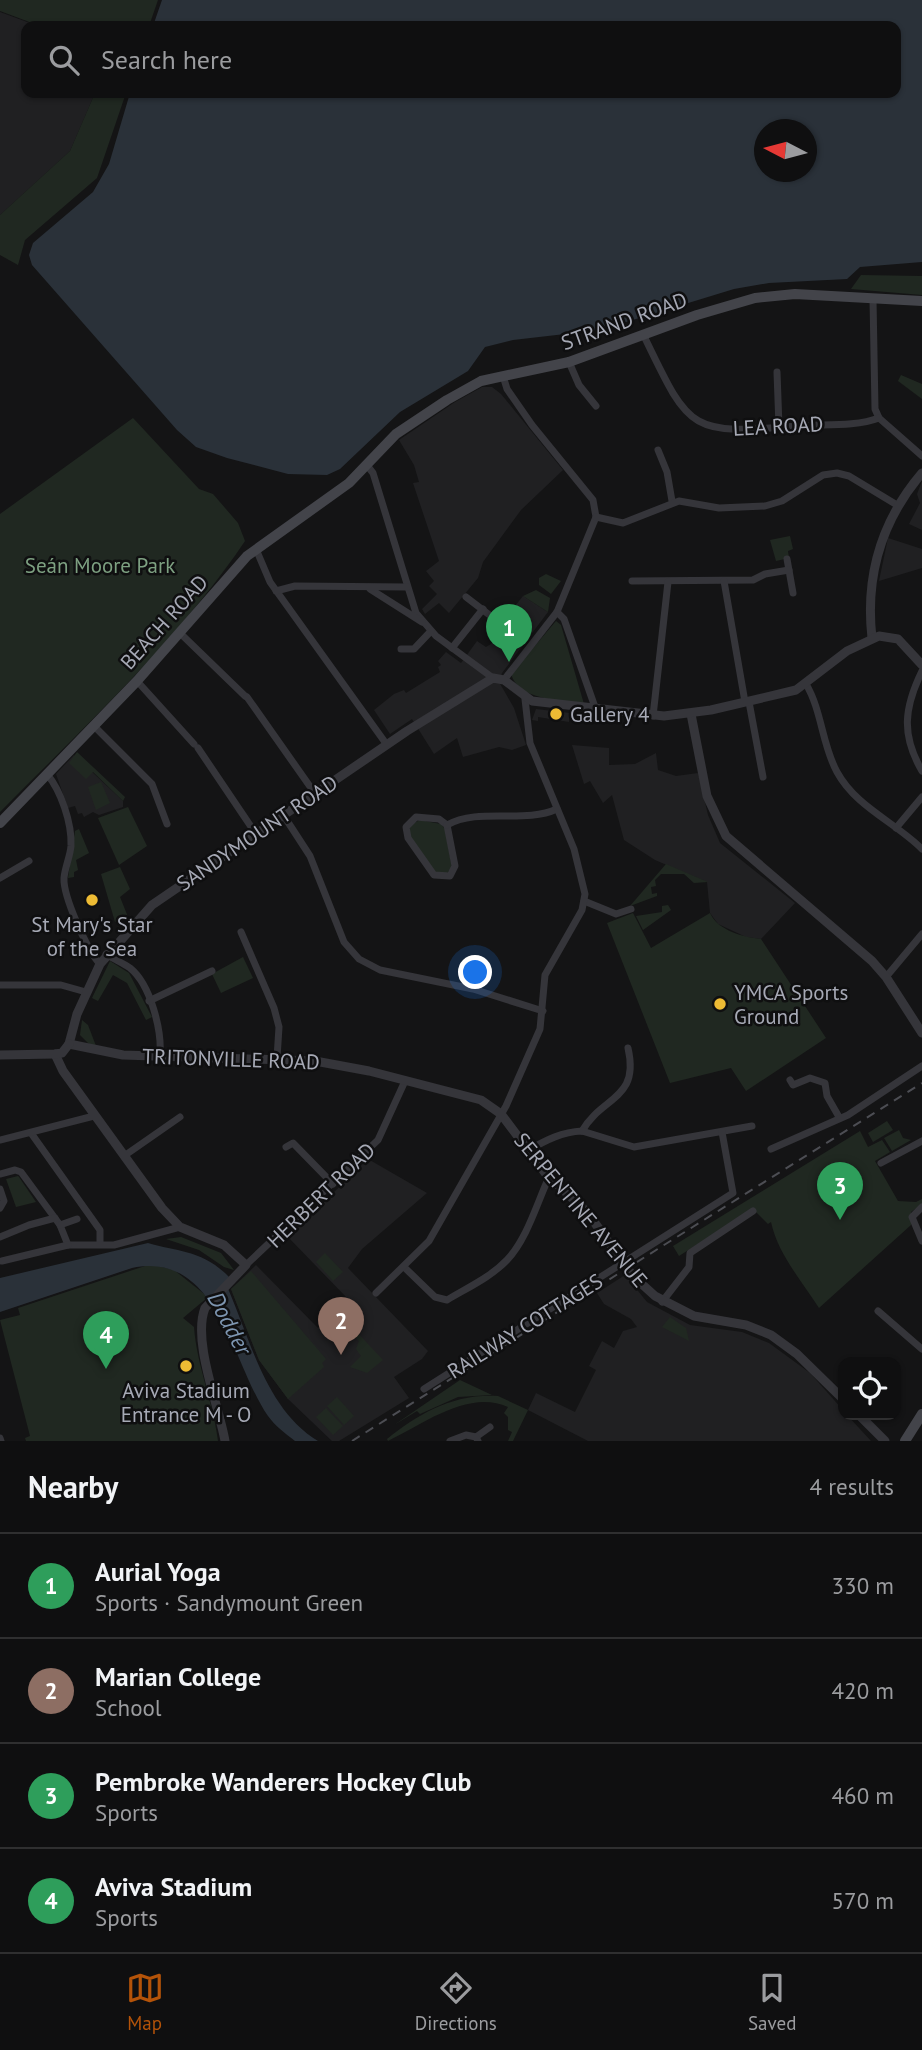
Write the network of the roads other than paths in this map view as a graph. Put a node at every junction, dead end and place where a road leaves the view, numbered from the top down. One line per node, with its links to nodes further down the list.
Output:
1 (873, 299): 2 (main road, STRAND ROAD); 3 (main road, STRAND ROAD); 8 (street)
2 (922, 301)
3 (643, 334): 4 (main road, STRAND ROAD); 9 (street, LEA ROAD)
4 (569, 362): 6 (main road, STRAND ROAD); 7 (street)
5 (776, 372): 9 (street)
6 (503, 376): 12 (main road, STRAND ROAD); 16 (street)
7 (596, 406)
8 (878, 418): 9 (street, LEA ROAD); 11 (street)
9 (779, 427)
10 (658, 450): 14 (street)
11 (922, 456)
12 (366, 464): 17 (main road, BEACH ROAD); 23 (street)
13 (922, 473): 15 (street)
14 (672, 501): 15 (street); 16 (street)
15 (897, 505): 34 (street)
16 (596, 517): 29 (street)
17 (256, 549): 25 (street); 33 (main road, BEACH ROAD)
18 (787, 559): 19 (street)
19 (789, 570): 21 (street); 26 (street)
20 (632, 581): 22 (street)
21 (724, 581): 22 (street); 43 (street)
22 (668, 582): 46 (street)
23 (407, 587): 24 (street); 31 (street)
24 (369, 589): 25 (street); 31 (street)
25 (276, 592): 48 (street)
26 (793, 593)
27 (466, 597): 28 (street)
28 (482, 610): 30 (street); 35 (street)
29 (556, 612): 39 (street); 44 (street)
30 (496, 620)
31 (423, 622): 32 (street)
32 (431, 631): 35 (street); 36 (street)
33 (181, 634): 40 (main road, BEACH ROAD); 52 (street)
34 (872, 638): 37 (street); 41 (street)
35 (452, 648): 39 (street)
36 (401, 649)
37 (922, 665)
38 (922, 671): 49 (street)
39 (498, 679): 42 (street); 48 (street, SANDYMOUNT ROAD)
40 (137, 681): 47 (main road, BEACH ROAD); 60 (street)
41 (806, 684): 43 (street); 59 (street)
42 (525, 699): 44 (street); 54 (street)
43 (747, 702): 45 (street); 51 (street)
44 (596, 710): 46 (street)
45 (691, 714): 46 (street); 71 (street)
46 (653, 716)
47 (93, 726): 50 (main road, BEACH ROAD); 57 (street)
48 (387, 745): 52 (street, SANDYMOUNT ROAD)
49 (922, 771)
50 (47, 774): 56 (main road, BEACH ROAD); 69 (street)
51 (763, 777)
52 (316, 794): 55 (street, SANDYMOUNT ROAD)
53 (922, 797): 59 (street)
54 (557, 809): 58 (street); 64 (street)
55 (284, 816): 60 (street, SANDYMOUNT ROAD); 75 (street)
56 (1, 822)
57 (167, 824)
58 (447, 825): 58 (street)
59 (896, 828): 61 (street)
60 (256, 834): 68 (street, SANDYMOUNT ROAD)
61 (922, 849)
62 (29, 861): 63 (street)
63 (0, 878)
64 (584, 901): 65 (street); 75 (street)
65 (631, 909)
66 (241, 932): 82 (street)
67 (922, 934): 71 (street)
68 (106, 954): 69 (street, SANDYMOUNT ROAD); 74 (street)
69 (100, 964): 73 (street, SANDYMOUNT ROAD)
70 (212, 971): 74 (street)
71 (886, 977): 76 (street)
72 (0, 985): 73 (street)
73 (86, 992): 77 (street, SANDYMOUNT ROAD)
74 (149, 1001): 81 (street)
75 (543, 1011): 86 (street)
76 (922, 1032)
77 (69, 1044): 79 (street); 81 (street, TRITONVILLE ROAD)
78 (628, 1048): 91 (street)
79 (55, 1054): 80 (street); 87 (street)
80 (0, 1055)
81 (160, 1056): 82 (street, TRITONVILLE ROAD)
82 (276, 1058): 85 (street, TRITONVILLE ROAD)
83 (922, 1066): 89 (street)
84 (790, 1080): 89 (street)
85 (405, 1081): 86 (street, TRITONVILLE ROAD); 103 (street, HERBERT ROAD)
86 (501, 1114): 98 (street, SERPENTINE AVENUE); 118 (street)
87 (94, 1116): 93 (street); 99 (street)
88 (180, 1117): 99 (street)
89 (839, 1117): 97 (street)
90 (752, 1126): 92 (street)
91 (582, 1131): 92 (street); 98 (street)
92 (722, 1132): 116 (street, RAILWAY COTTAGES)
93 (31, 1133): 94 (street); 113 (street)
94 (0, 1140)
95 (922, 1141): 100 (street)
96 (286, 1147): 103 (street)
97 (771, 1149)
98 (529, 1150): 102 (street, SERPENTINE AVENUE)
99 (124, 1156): 110 (street)
100 (881, 1163)
101 (0, 1174): 109 (street)
102 (549, 1177): 116 (street, SERPENTINE AVENUE); 118 (street)
103 (333, 1184): 117 (street, HERBERT ROAD)
104 (0, 1189): 106 (street)
105 (922, 1207): 111 (street)
106 (0, 1208)
107 (753, 1211): 120 (street)
108 (77, 1219): 109 (street)
109 (57, 1222): 112 (street); 114 (street)
110 (180, 1227): 113 (street); 117 (street)
111 (921, 1236)
112 (0, 1237)
113 (100, 1243): 114 (street)
114 (68, 1245): 115 (street)
115 (2, 1261)
116 (624, 1262): 120 (street, SERPENTINE AVENUE); 123 (street, RAILWAY COTTAGES)
117 (246, 1265): 129 (street)
118 (404, 1267): 119 (street)
119 (376, 1293)
120 (662, 1302): 124 (street, SERPENTINE AVENUE)
121 (878, 1311): 122 (street)
122 (922, 1349)
123 (424, 1389)
124 (838, 1394)
125 (922, 1413): 132 (main road)
126 (864, 1420): 131 (street)
127 (490, 1427): 128 (street)
128 (477, 1439): 130 (street)
129 (225, 1441)
130 (450, 1441)
131 (885, 1441)
132 (905, 1441)

